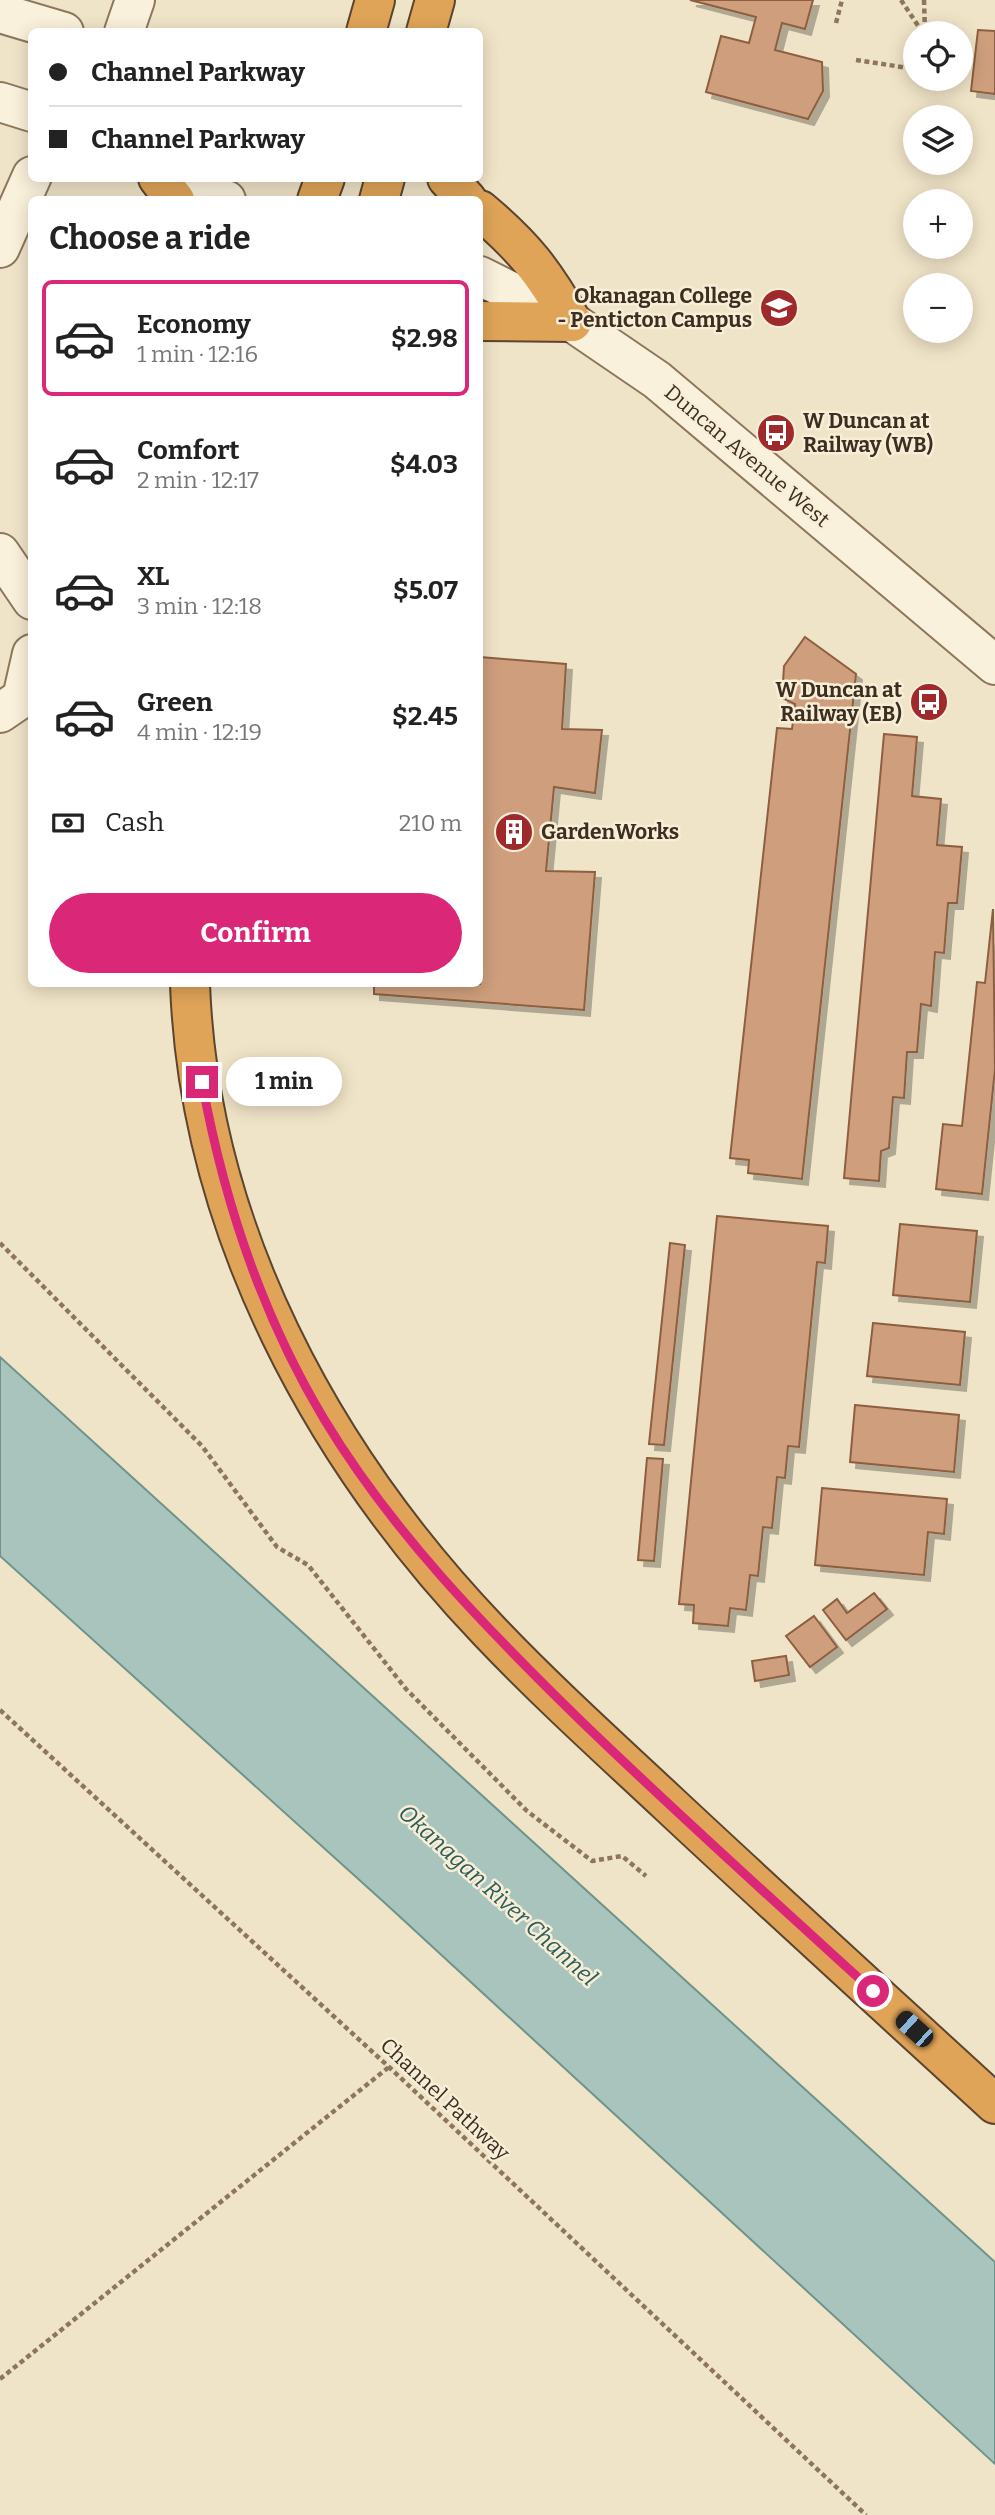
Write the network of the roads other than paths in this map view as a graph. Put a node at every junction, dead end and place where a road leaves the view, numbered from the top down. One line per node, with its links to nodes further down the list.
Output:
1 (135, 0): 6 (street)
2 (375, 0): 7 (highway)
3 (435, 0): 8 (highway)
4 (0, 13): 5 (street)
5 (51, 28)
6 (125, 28)
7 (367, 28)
8 (427, 28)
9 (0, 102): 10 (street)
10 (28, 111)
11 (29, 182): 19 (street)
12 (161, 182): 15 (highway)
13 (177, 182): 16 (street)
14 (451, 182): 17 (highway)
15 (172, 196)
16 (215, 196)
17 (463, 196)
18 (483, 213): 22 (highway)
19 (0, 248)
20 (483, 278): 22 (street, Duncan Avenue West)
21 (483, 321): 22 (highway)
22 (572, 322): 25 (street, Duncan Avenue West)
23 (0, 552): 24 (street)
24 (28, 594)
25 (995, 664)
26 (28, 672): 27 (street)
27 (0, 713)
28 (190, 987): 29 (highway)
29 (995, 2104)

